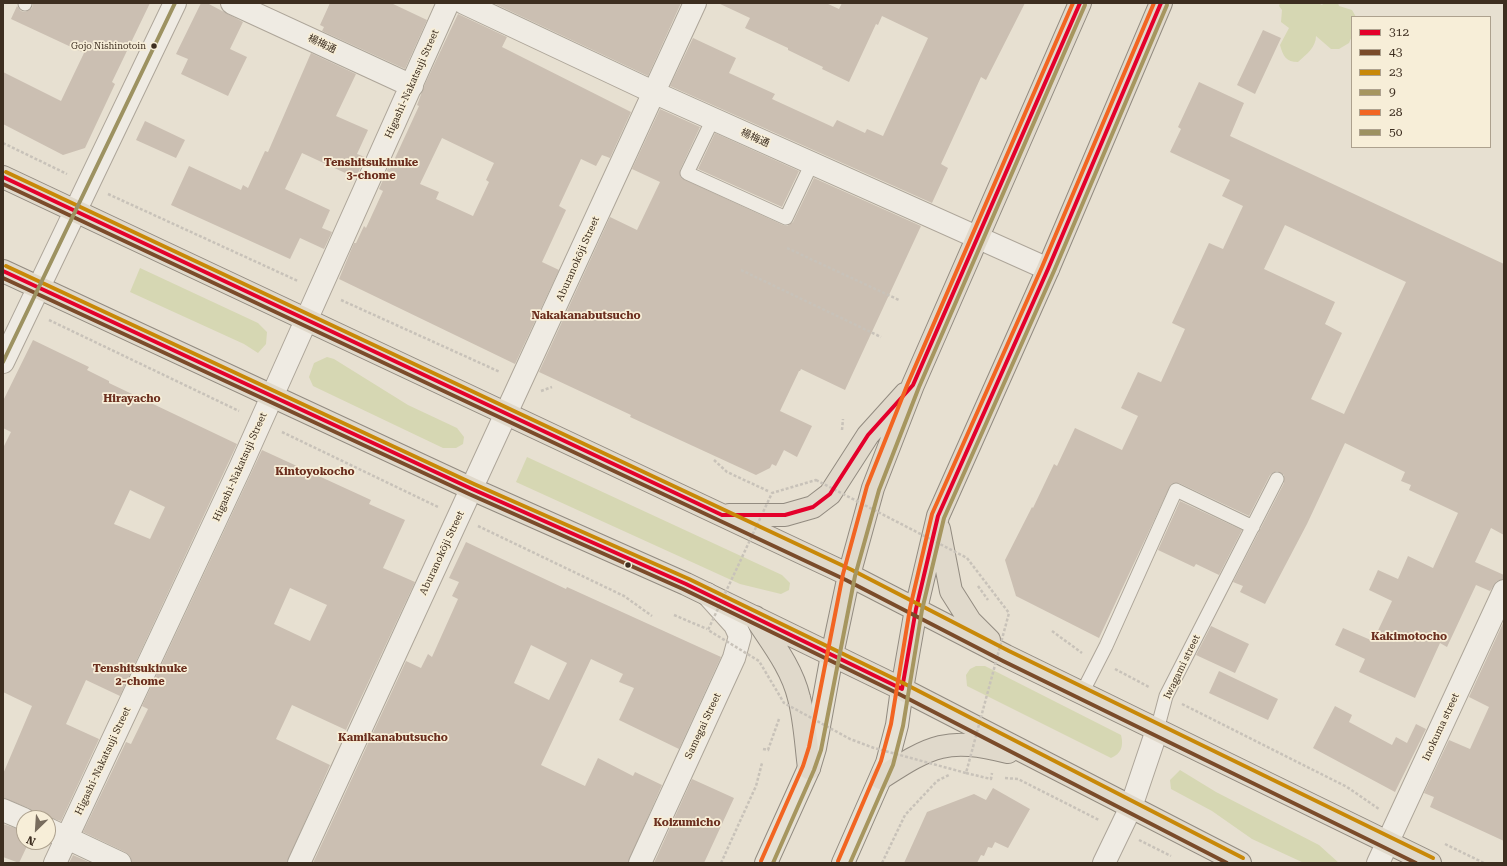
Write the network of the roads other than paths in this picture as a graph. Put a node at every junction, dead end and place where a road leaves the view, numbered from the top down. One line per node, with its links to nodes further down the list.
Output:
1 (175, 3): 13 (street)
2 (232, 3): 8 (street, 楊梅通)
3 (448, 3): 8 (street, Higashi-Nakatsuji Street)
4 (464, 3): 9 (street, 楊梅通)
5 (695, 3): 9 (street, Aburanokōji Street)
6 (1080, 3): 14 (highway)
7 (1161, 3): 15 (highway)
8 (412, 86): 18 (street, Higashi-Nakatsuji Street)
9 (653, 92): 10 (street, 楊梅通); 22 (street, Aburanokōji Street)
10 (713, 119): 11 (street, 楊梅通); 11 (lane)
11 (812, 163): 14 (street, 楊梅通)
12 (3, 177): 13 (highway)
13 (76, 211): 17 (street); 18 (highway)
14 (978, 236): 15 (street, 楊梅通); 20 (highway)
15 (1048, 269): 26 (highway)
16 (3, 271): 17 (highway)
17 (38, 288): 19 (street); 21 (highway)
18 (306, 319): 21 (street, Higashi-Nakatsuji Street); 22 (highway)
19 (3, 362)
20 (913, 385): 25 (highway); 28 (highway)
21 (272, 396): 24 (highway); 44 (street, Higashi-Nakatsuji Street)
22 (507, 414): 24 (street, Aburanokōji Street); 25 (highway)
23 (1277, 479): 27 (lane, Iwagami street)
24 (472, 489): 30 (highway); 49 (street, Aburanokōji Street)
25 (722, 515): 28 (highway)
26 (938, 516): 31 (highway); 34 (highway)
27 (1253, 527): 36 (lane); 37 (lane, Iwagami street)
28 (849, 575): 31 (highway); 33 (highway)
29 (1504, 591): 45 (street, Inokuma street)
30 (707, 594): 32 (highway); 50 (street, Samegai Street)
31 (916, 609): 34 (highway); 35 (highway)
32 (755, 617): 33 (highway); 39 (highway)
33 (832, 655): 35 (highway); 39 (main road)
34 (1006, 656): 36 (highway)
35 (902, 689): 38 (highway); 40 (main road)
36 (1082, 694): 37 (highway)
37 (1157, 730): 41 (street, Iwagami street); 45 (highway)
38 (1038, 759): 40 (highway); 41 (highway)
39 (809, 768): 51 (main road)
40 (881, 778): 52 (main road)
41 (1131, 807): 46 (highway); 53 (street, Iwagami street)
42 (3, 810): 43 (street)
43 (16, 816)
44 (57, 834): 47 (street, Higashi-Nakatsuji Street); 48 (street)
45 (1388, 841): 55 (street, Inokuma street); 56 (highway)
46 (1213, 857): 54 (highway)
47 (55, 863)
48 (120, 863)
49 (299, 863)
50 (640, 863)
51 (766, 863)
52 (843, 863)
53 (1104, 863)
54 (1240, 863)
55 (1378, 863)
56 (1430, 863)

